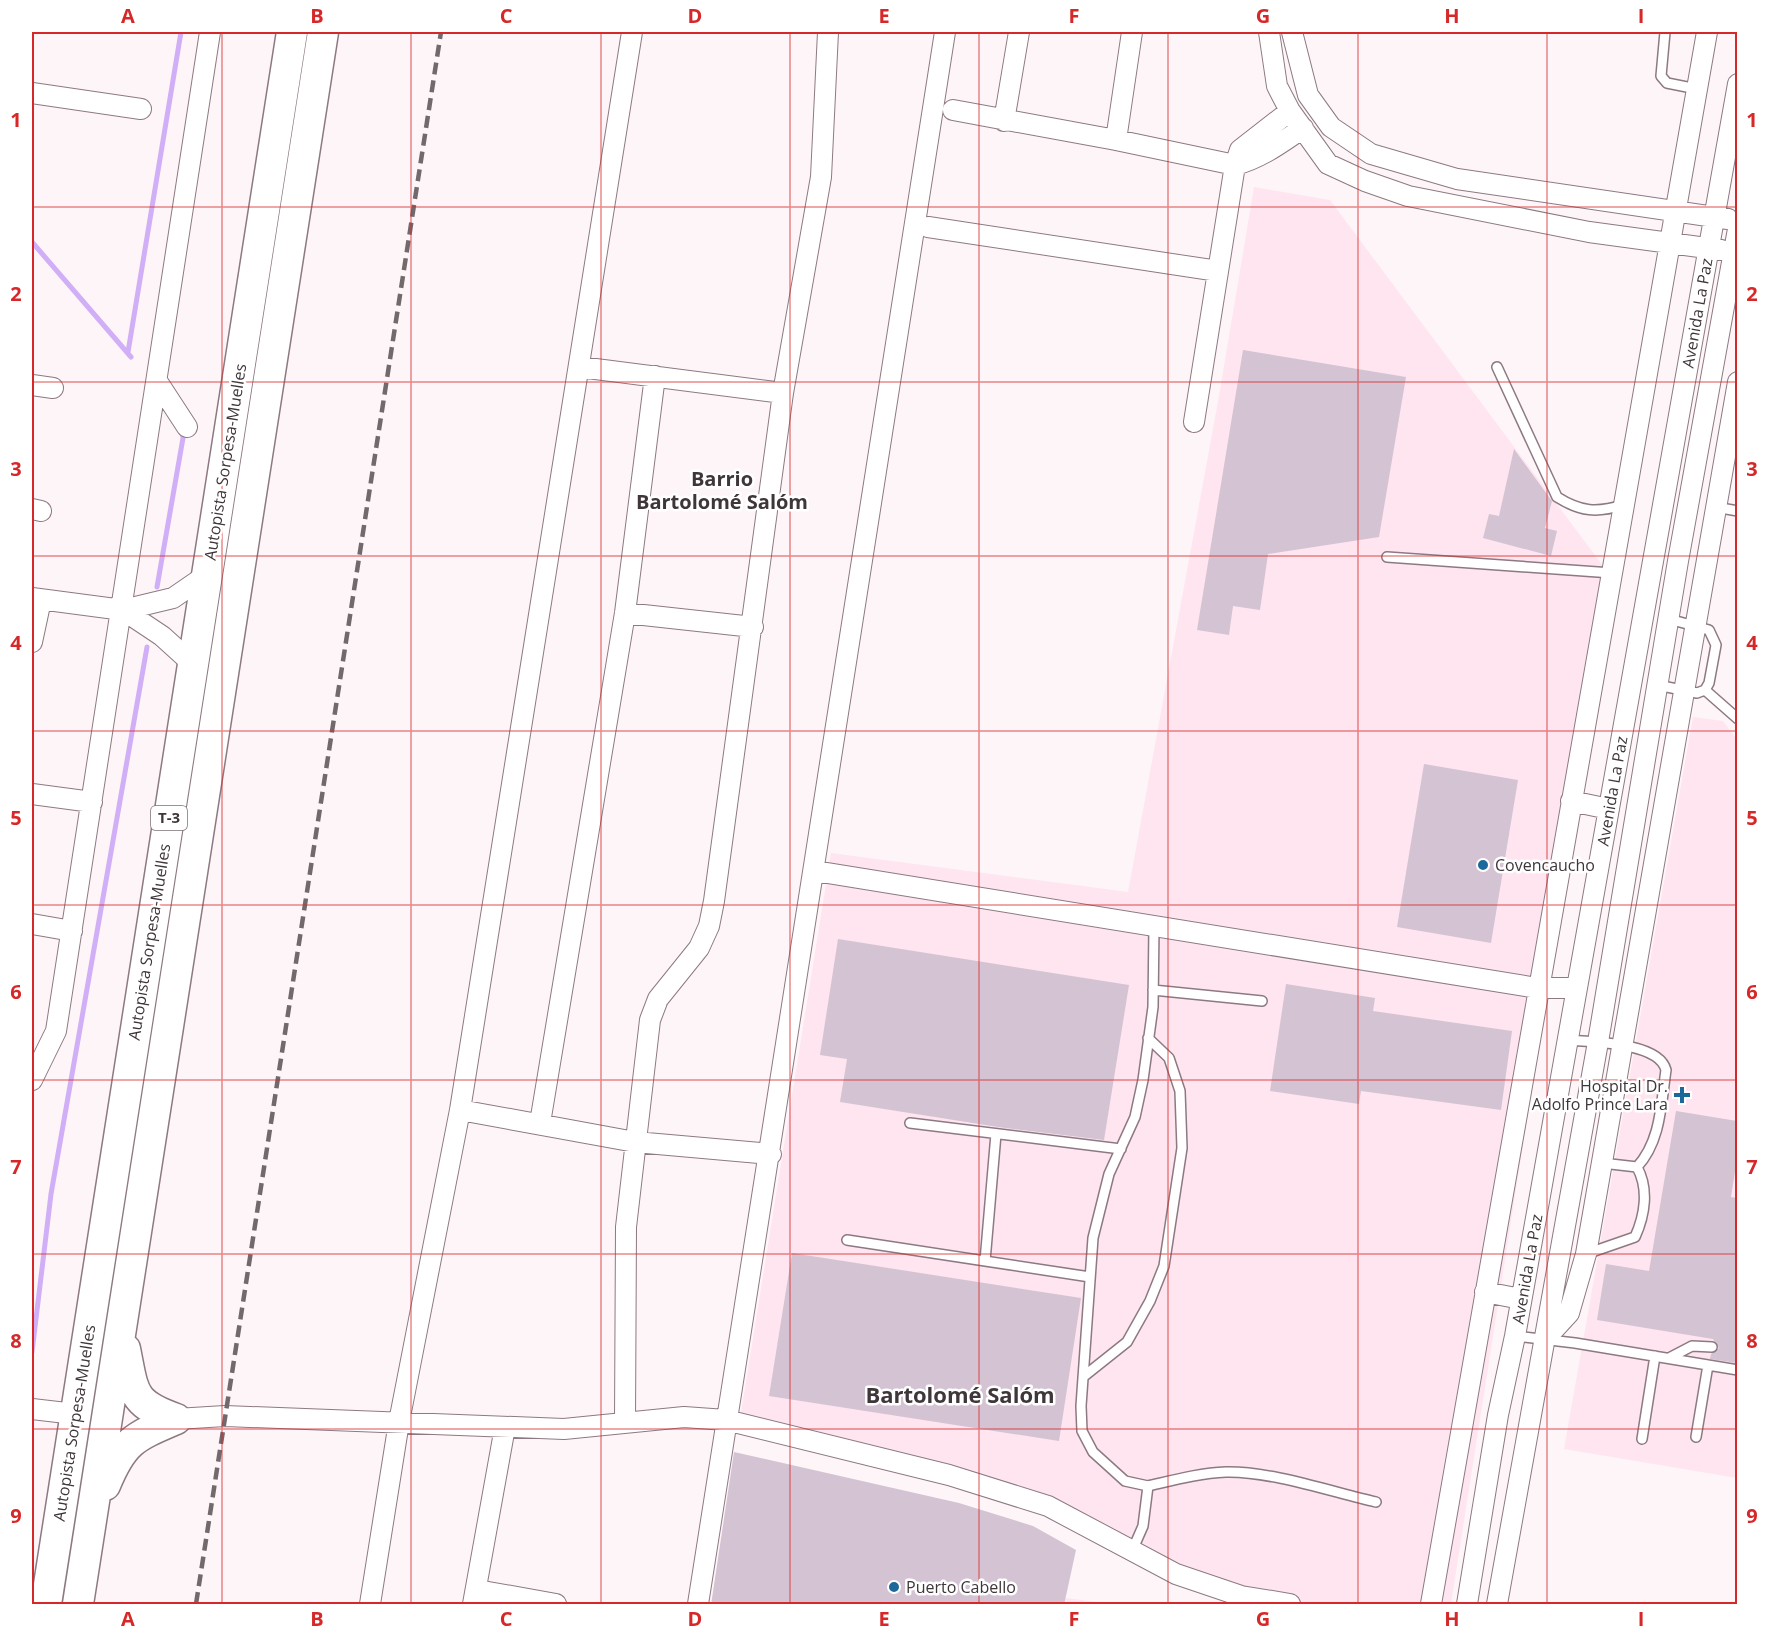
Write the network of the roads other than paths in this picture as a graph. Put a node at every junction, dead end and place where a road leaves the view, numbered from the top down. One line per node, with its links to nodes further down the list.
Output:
1 (210, 32): 35 (street)
2 (292, 32): 48 (main road, Autopista Sorpesa-Muelles / T-3)
3 (323, 32): 93 (main road, Autopista Sorpesa-Muelles / T-3)
4 (632, 32): 33 (street)
5 (828, 32): 39 (street)
6 (945, 32): 65 (street)
7 (1019, 32): 19 (street)
8 (1132, 32): 21 (street)
9 (1269, 32): 18 (street)
10 (1292, 32): 23 (street)
11 (1665, 32): 14 (lane)
12 (1707, 32): 14 (street)
13 (1737, 84): 24 (street, Avenida La Paz)
14 (1697, 89): 23 (street)
15 (32, 93): 16 (street)
16 (141, 109)
17 (952, 110): 19 (street)
18 (1290, 111): 20 (street); 22 (street)
19 (1004, 121): 21 (street)
20 (1303, 128): 22 (street); 28 (street)
21 (1116, 140): 22 (street)
22 (1235, 165): 31 (street)
23 (1675, 212): 24 (street); 28 (street)
24 (1715, 217): 25 (street); 29 (street, Avenida La Paz)
25 (1737, 221)
26 (928, 227): 31 (street)
27 (1737, 229): 30 (street, Avenida La Paz)
28 (1670, 243): 29 (street); 43 (street)
29 (1709, 248): 30 (street); 64 (street, Avenida La Paz)
30 (1735, 252): 52 (street, Avenida La Paz)
31 (1218, 271): 41 (street)
32 (1497, 366): 43 (lane)
33 (580, 367): 34 (street); 78 (street)
34 (655, 376): 39 (street); 51 (street)
35 (157, 381): 42 (street); 50 (street)
36 (1737, 382): 40 (street)
37 (32, 385): 38 (street)
38 (53, 388)
39 (783, 393): 54 (street)
40 (1735, 406): 44 (street)
41 (1194, 422)
42 (187, 427)
43 (1624, 504): 47 (street)
44 (1715, 507): 45 (lane); 53 (street)
45 (1737, 511)
46 (1387, 557): 47 (lane)
47 (1612, 573): 62 (street)
48 (208, 574): 50 (street); 56 (main road, Autopista Sorpesa-Muelles / T-3)
49 (36, 599): 50 (street); 55 (street)
50 (123, 610): 56 (street); 63 (street)
51 (625, 614): 54 (street); 79 (street)
52 (1668, 619): 53 (lane); 57 (street, Avenida La Paz)
53 (1694, 625): 58 (street); 59 (lane)
54 (753, 627): 82 (street)
55 (32, 642)
56 (194, 665): 104 (main road, Autopista Sorpesa-Muelles / T-3)
57 (1658, 685): 58 (lane); 75 (street, Avenida La Paz)
58 (1683, 690): 59 (lane); 76 (street)
59 (1705, 690): 60 (lane)
60 (1737, 719)
61 (32, 794): 63 (street)
62 (1570, 801): 64 (street); 69 (street)
63 (92, 802): 68 (street)
64 (1609, 809): 70 (street, Avenida La Paz)
65 (814, 871): 67 (street); 84 (street)
66 (32, 924): 68 (street)
67 (1154, 926): 69 (street); 71 (lane)
68 (72, 931): 77 (street)
69 (1537, 988): 70 (street); 91 (street)
70 (1576, 988): 74 (street, Avenida La Paz)
71 (1153, 990): 72 (lane); 73 (lane)
72 (1262, 1001)
73 (1149, 1038): 83 (lane); 101 (lane)
74 (1567, 1040): 75 (lane); 92 (street, Avenida La Paz)
75 (1598, 1042): 76 (lane); 95 (street, Avenida La Paz)
76 (1622, 1046): 85 (street); 86 (lane)
77 (33, 1074)
78 (460, 1110): 79 (street); 109 (street)
79 (540, 1123): 82 (street)
80 (910, 1123): 81 (lane)
81 (996, 1134): 83 (lane); 89 (lane)
82 (634, 1142): 84 (street); 108 (street)
83 (1121, 1149): 90 (lane)
84 (771, 1154): 107 (street)
85 (1602, 1163): 86 (lane); 88 (street)
86 (1637, 1167): 88 (lane)
87 (847, 1240): 89 (lane)
88 (1586, 1254): 95 (street)
89 (985, 1261): 90 (lane)
90 (1090, 1277): 101 (lane)
91 (1485, 1292): 92 (street); 102 (street)
92 (1521, 1299): 94 (street, Avenida La Paz)
93 (122, 1329): 106 (main road); 115 (main road, Autopista Sorpesa-Muelles / T-3)
94 (1515, 1336): 95 (lane); 105 (street, Avenida La Paz)
95 (1546, 1338): 97 (lane); 126 (street, Avenida La Paz)
96 (1712, 1347): 98 (lane)
97 (1655, 1356): 98 (lane); 112 (lane)
98 (1669, 1358): 99 (lane)
99 (1708, 1365): 100 (lane); 111 (lane)
100 (1737, 1370)
101 (1083, 1377): 113 (lane)
102 (1465, 1407): 105 (street); 124 (street)
103 (36, 1410): 104 (street)
104 (75, 1414): 118 (main road, Autopista Sorpesa-Muelles / T-3)
105 (1498, 1415): 125 (street, Avenida La Paz)
106 (176, 1419): 109 (street); 115 (main road)
107 (726, 1420): 108 (street); 116 (street); 122 (street)
108 (626, 1421): 110 (street)
109 (399, 1422): 110 (street); 120 (street)
110 (505, 1427): 117 (street)
111 (1696, 1437)
112 (1641, 1439)
113 (1148, 1486): 114 (lane); 116 (lane)
114 (1377, 1502)
115 (92, 1514): 119 (main road, Autopista Sorpesa-Muelles / T-3)
116 (1132, 1551): 123 (street)
117 (475, 1598): 121 (street)
118 (46, 1605)
119 (78, 1605)
120 (370, 1605)
121 (556, 1605)
122 (699, 1605)
123 (1290, 1605)
124 (1431, 1605)
125 (1467, 1605)
126 (1497, 1605)

